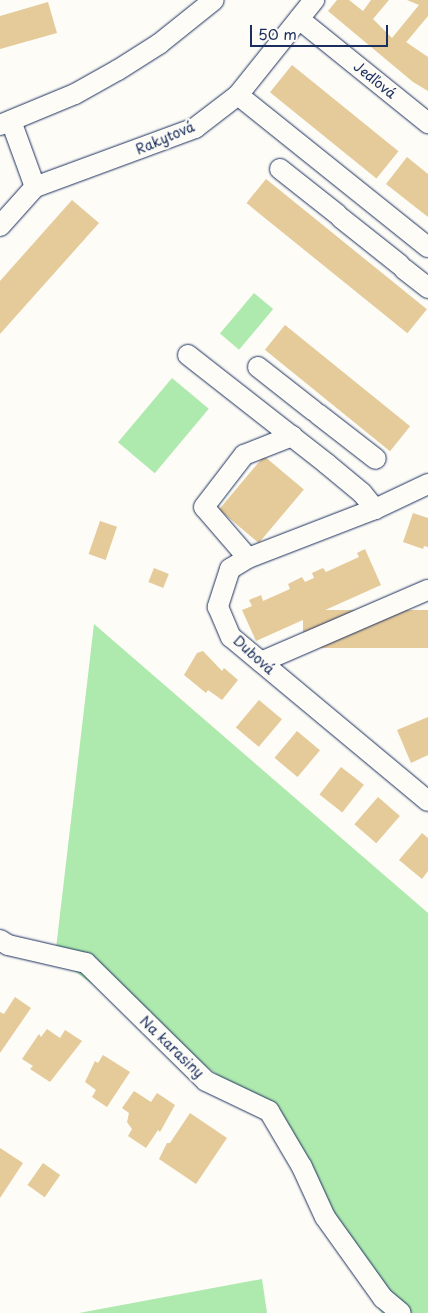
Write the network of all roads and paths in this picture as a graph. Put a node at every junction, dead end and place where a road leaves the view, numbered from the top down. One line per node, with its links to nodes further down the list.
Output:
1 (214, 0): 5 (street)
2 (314, 0): 3 (street, Rakytová)
3 (299, 18): 4 (street, Rakytová); 6 (street, Jedľová)
4 (238, 95): 8 (street); 9 (street, Rakytová)
5 (5, 123): 9 (street)
6 (428, 123)
7 (280, 168): 10 (street)
8 (339, 175): 10 (street); 11 (street)
9 (35, 187): 12 (street)
10 (318, 199): 13 (street)
11 (392, 217): 13 (street); 14 (street)
12 (0, 226)
13 (371, 242): 15 (street)
14 (428, 246)
15 (428, 288)
16 (188, 355): 19 (street)
17 (258, 367): 18 (street)
18 (290, 392): 19 (street); 21 (street)
19 (268, 418): 20 (street)
20 (292, 436): 23 (street); 26 (street)
21 (349, 438): 22 (street); 23 (street)
22 (376, 460)
23 (327, 464): 25 (street)
24 (428, 484): 25 (street, Dubová)
25 (375, 509): 26 (street, Dubová)
26 (248, 558): 28 (street, Dubová)
27 (427, 590): 28 (street)
28 (261, 662): 29 (street, Dubová)
29 (424, 793)
30 (0, 940): 31 (street, Na karasiny)
31 (401, 1313)

